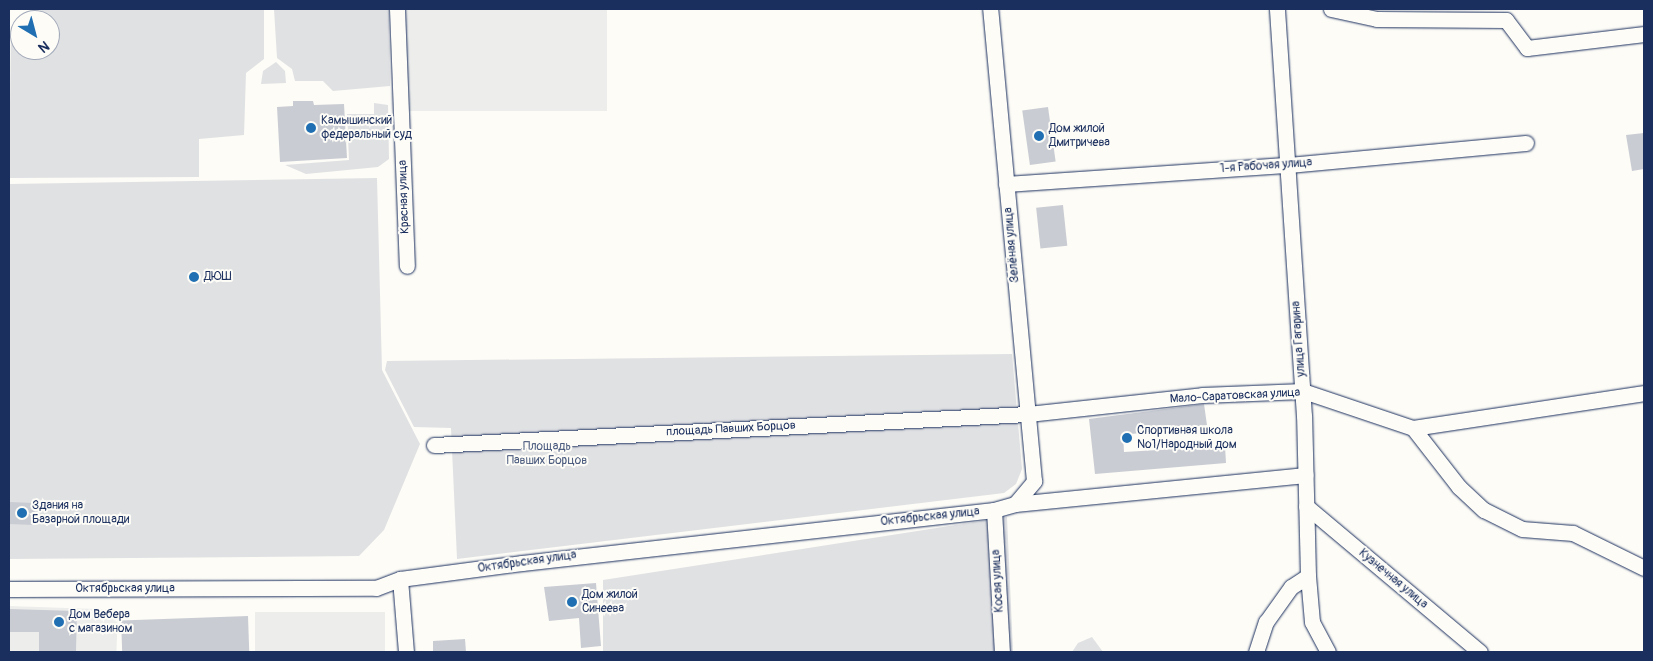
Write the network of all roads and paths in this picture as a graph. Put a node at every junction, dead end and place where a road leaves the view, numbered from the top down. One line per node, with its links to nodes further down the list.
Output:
1 (397, 9): 9 (street, Красная улица)
2 (990, 9): 8 (street, Зелёная улица)
3 (1277, 9): 7 (street, улица Гагарина)
4 (1331, 9): 5 (street)
5 (1644, 34)
6 (1526, 143): 7 (street, 1-я Рабочая улица)
7 (1288, 165): 8 (street, 1-я Рабочая улица); 10 (street, улица Гагарина)
8 (1006, 184): 12 (street, Зелёная улица)
9 (407, 266)
10 (1302, 391): 12 (street, Мало-Саратовская улица); 13 (street, Мало-Саратовская улица); 15 (street, улица Гагарина)
11 (1644, 393): 13 (street, Мало-Саратовская улица)
12 (1028, 414): 14 (street, площадь Павших Борцов); 16 (street, Зелёная улица)
13 (1413, 428): 19 (street)
14 (434, 445)
15 (1306, 475): 16 (street, Октябрьская улица); 17 (street, улица Гагарина)
16 (1015, 504): 18 (street, Октябрьская улица)
17 (1306, 506): 20 (street, улица Гагарина); 27 (street, Кузнечная улица)
18 (994, 510): 21 (street, Октябрьская улица); 24 (street, Косая улица)
19 (1644, 568)
20 (1308, 576): 25 (street); 26 (street, улица Гагарина)
21 (400, 579): 22 (street, Октябрьская улица); 23 (street)
22 (9, 589)
23 (406, 652)
24 (1002, 652)
25 (1256, 652)
26 (1328, 652)
27 (1480, 652)

